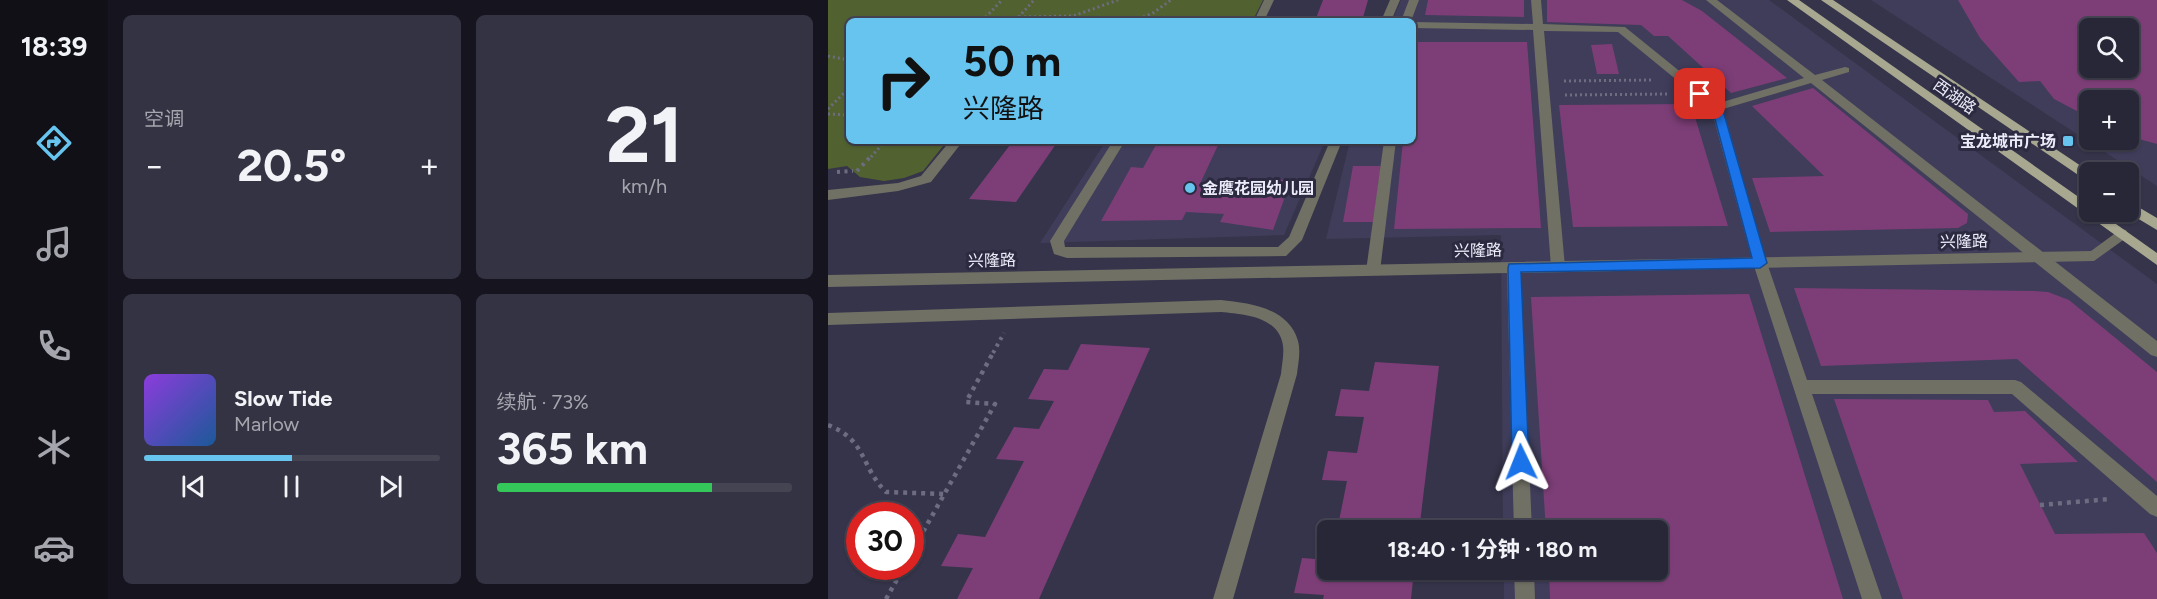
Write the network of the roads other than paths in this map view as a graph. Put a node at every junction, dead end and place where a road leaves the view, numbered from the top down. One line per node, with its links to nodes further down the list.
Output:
1 (1269, 0): 8 (street)
2 (1395, 0): 9 (street)
3 (1414, 0): 10 (street)
4 (1536, 0): 12 (street)
5 (1711, 0): 14 (street)
6 (1792, 0): 24 (main road, 西湖路)
7 (1826, 0): 20 (main road, 西湖路)
8 (1260, 18)
9 (1387, 18)
10 (1407, 18)
11 (1416, 26): 12 (street)
12 (1538, 27): 15 (street); 28 (street)
13 (1845, 70): 14 (street)
14 (1812, 79): 15 (street); 25 (street)
15 (1717, 107): 27 (street)
16 (955, 144): 21 (street)
17 (1117, 144): 18 (street)
18 (1335, 144)
19 (1390, 144): 30 (street)
20 (2079, 172)
21 (828, 195)
22 (2139, 213): 23 (main road)
23 (2157, 225)
24 (2121, 234): 25 (street, 兴隆路); 26 (main road, 西湖路)
25 (2042, 257): 27 (street, 兴隆路); 33 (street)
26 (2157, 260)
27 (1760, 263): 28 (street, 兴隆路); 34 (street)
28 (1558, 267): 29 (street, 兴隆路)
29 (1514, 268): 30 (street, 兴隆路); 36 (street)
30 (1373, 270): 31 (street, 兴隆路)
31 (828, 281)
32 (828, 319): 38 (street)
33 (2157, 350)
34 (1801, 387): 35 (street); 40 (street)
35 (2157, 508)
36 (1523, 520)
37 (1524, 580): 39 (street)
38 (1222, 599)
39 (1525, 599)
40 (1872, 599)

